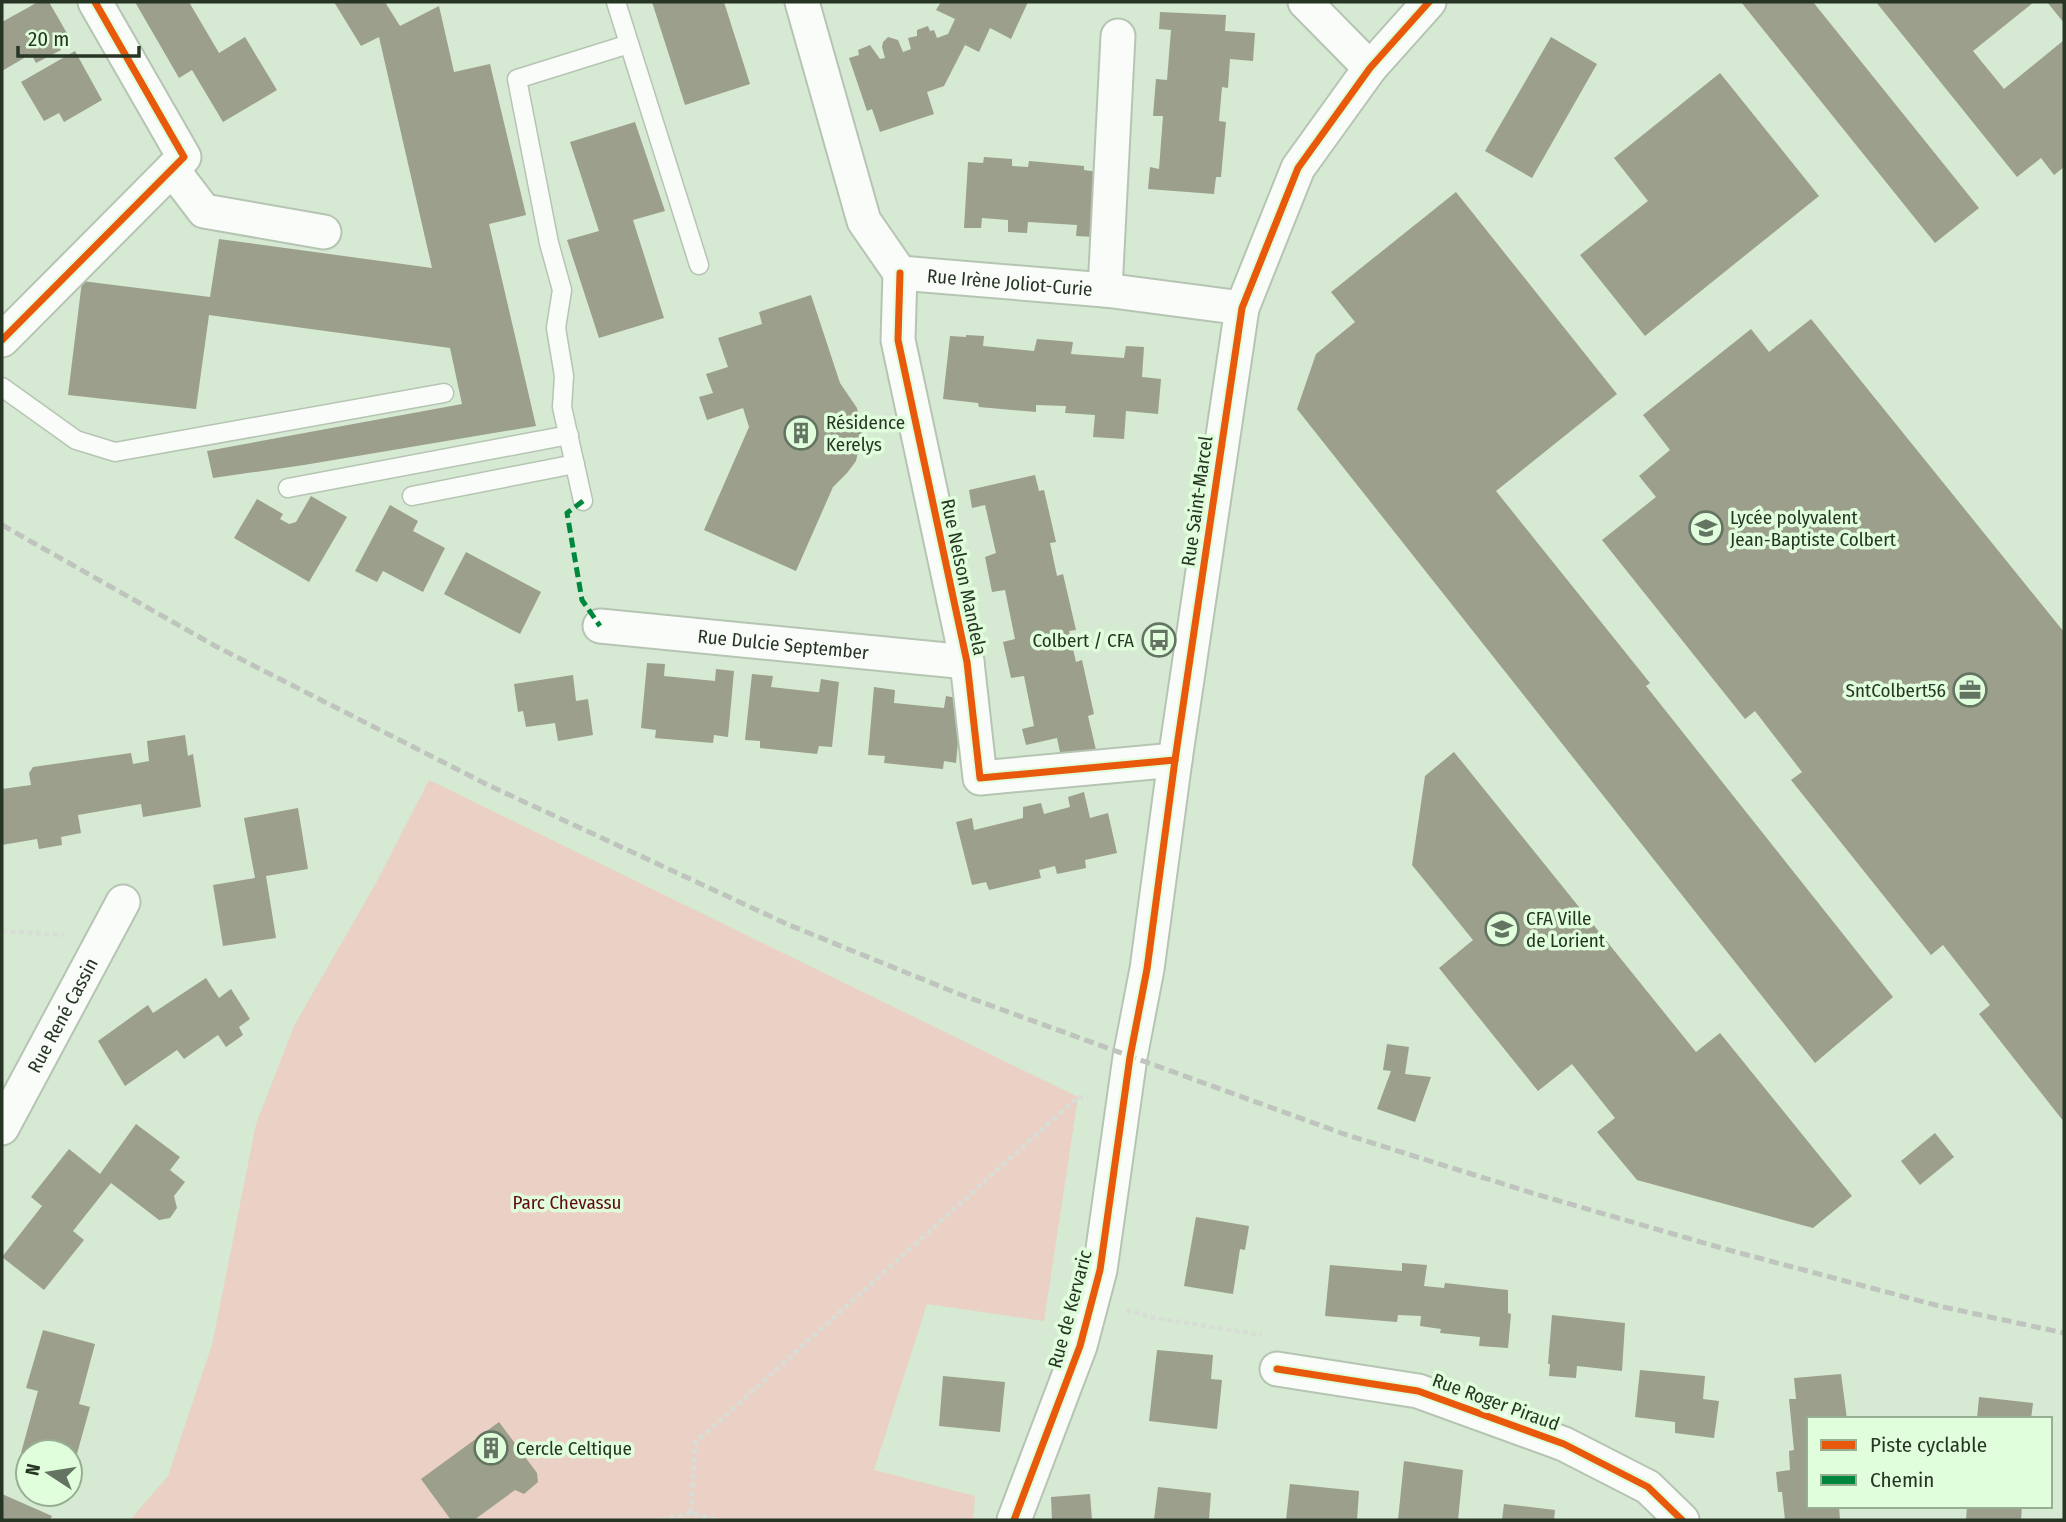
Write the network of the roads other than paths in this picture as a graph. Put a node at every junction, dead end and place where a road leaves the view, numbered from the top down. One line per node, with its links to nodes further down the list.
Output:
1 (95, 2): 9 (street)
2 (616, 2): 7 (lane)
3 (803, 2): 12 (street, Rue Irène Joliot-Curie)
4 (1306, 2): 8 (street)
5 (1429, 2): 8 (street, Rue Saint-Marcel)
6 (1118, 36): 13 (street)
7 (629, 44): 11 (lane); 18 (lane)
8 (1370, 68): 14 (street, Rue Saint-Marcel)
9 (178, 163): 10 (street); 15 (street)
10 (324, 232)
11 (699, 265)
12 (900, 272): 13 (street, Rue Irène Joliot-Curie); 24 (street, Rue Nelson Mandela)
13 (1105, 290): 14 (street, Rue Irène Joliot-Curie)
14 (1242, 308): 25 (street, Rue Saint-Marcel)
15 (2, 340)
16 (2, 387): 17 (lane)
17 (444, 393)
18 (569, 435): 19 (lane); 20 (lane)
19 (575, 464): 21 (lane); 22 (lane)
20 (288, 488)
21 (412, 496)
22 (583, 500)
23 (600, 626): 24 (street, Rue Dulcie September)
24 (967, 662): 25 (street, Rue Nelson Mandela)
25 (1175, 760): 27 (street, Rue Saint-Marcel)
26 (123, 902): 28 (street, Rue René Cassin)
27 (1130, 1057): 30 (street, Rue de Kervaric)
28 (2, 1128)
29 (1277, 1369): 31 (street, Rue Roger Piraud)
30 (1014, 1520)
31 (1682, 1520)

